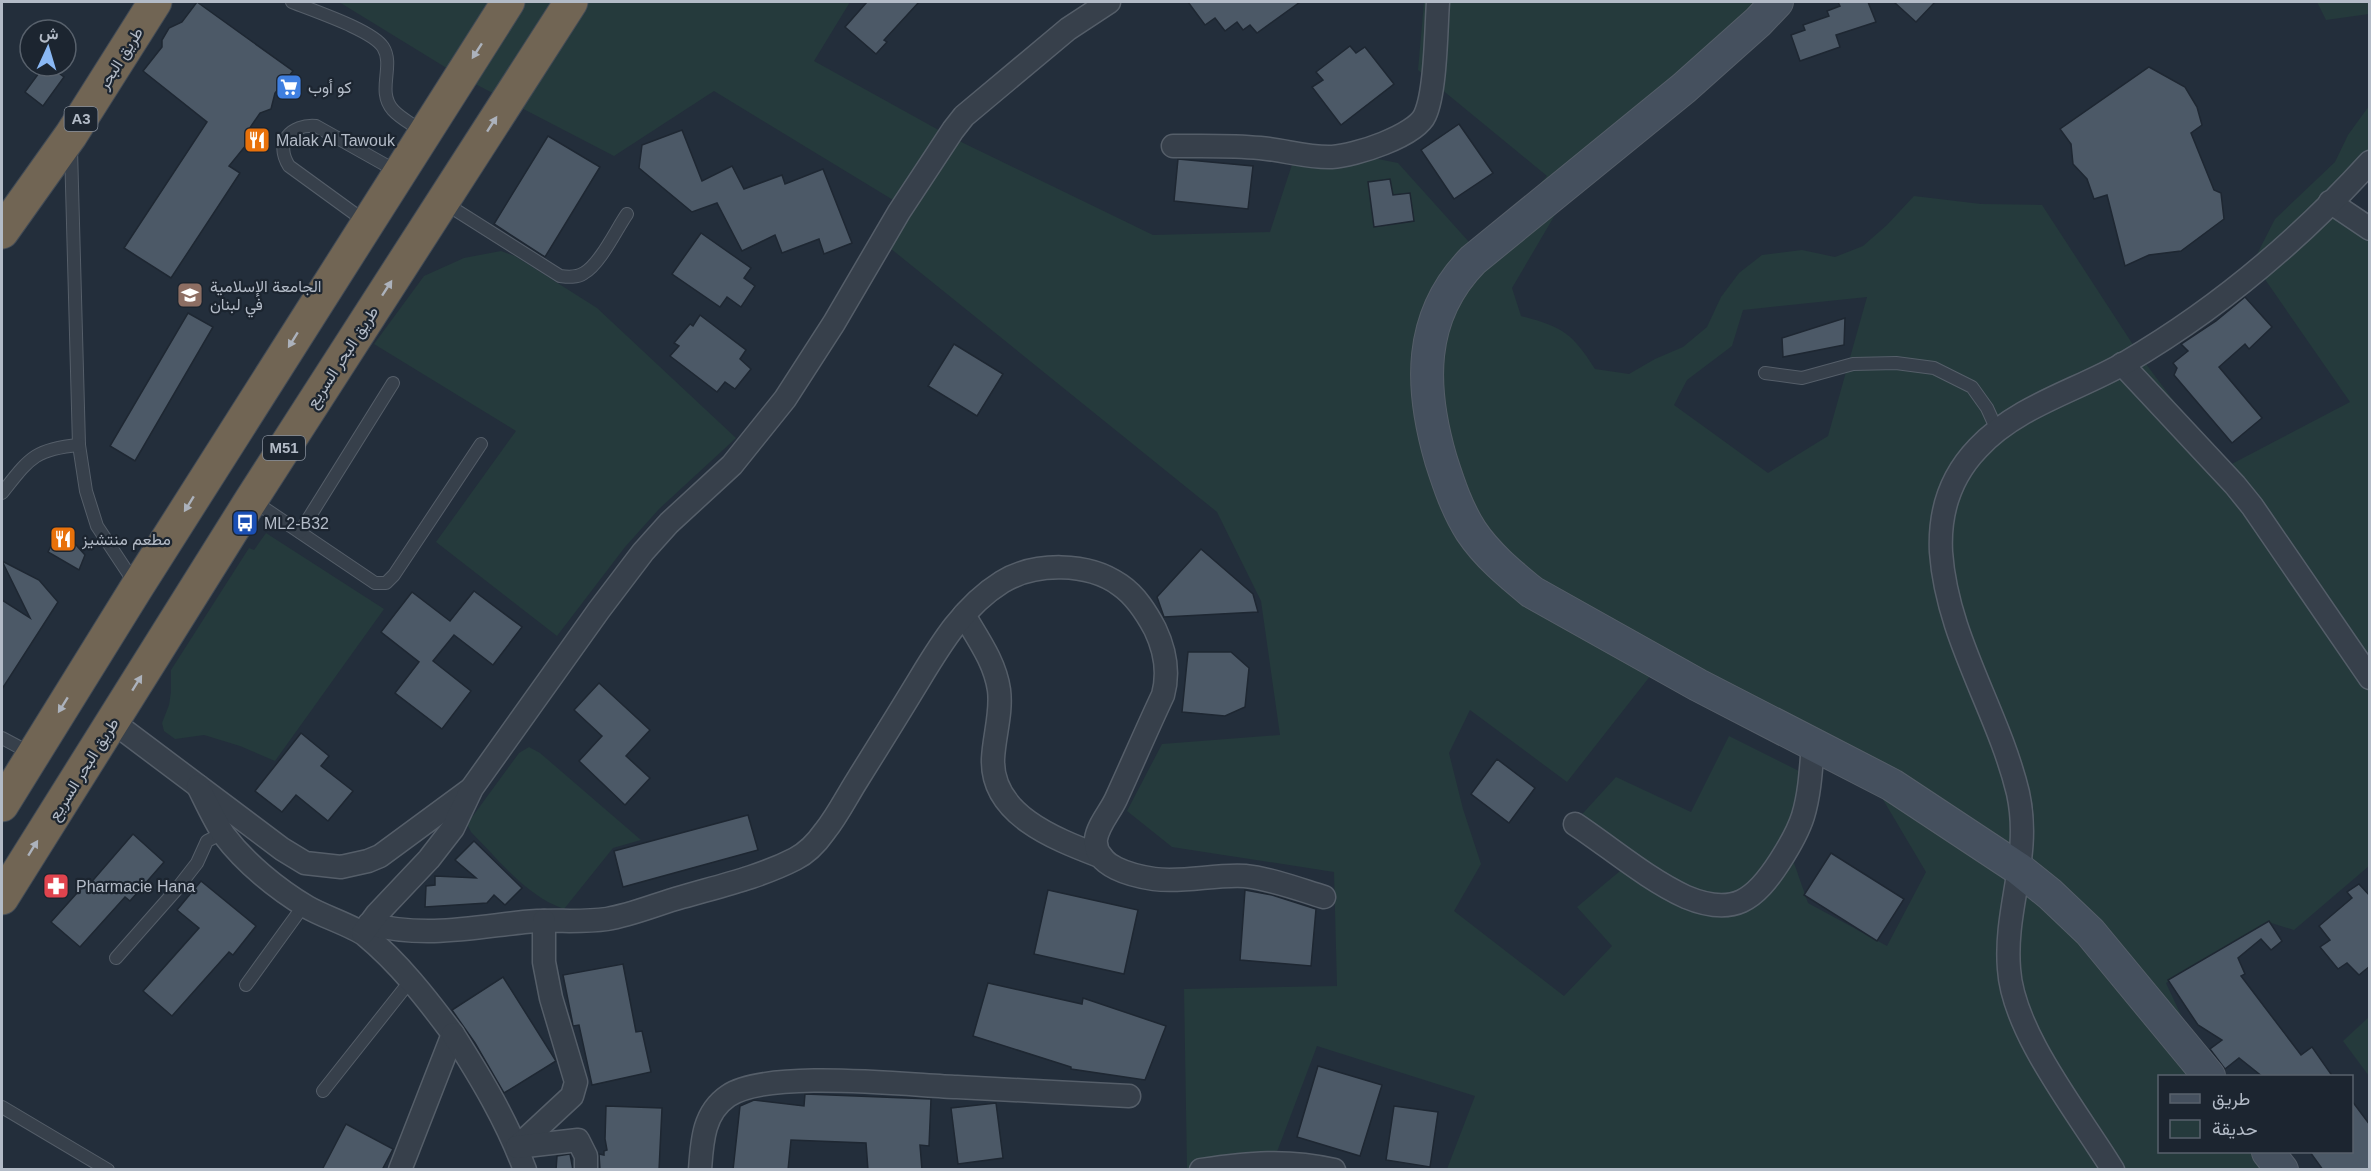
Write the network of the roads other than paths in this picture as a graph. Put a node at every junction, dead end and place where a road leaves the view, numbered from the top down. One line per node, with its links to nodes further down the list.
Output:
1 (155, 2): 9 (highway, طريق البحر / A3)
2 (292, 2): 8 (lane)
3 (508, 2): 8 (highway, one-way to 8)
4 (571, 2): 13 (highway, طريق البحر السريع / M51, one-way to 4)
5 (1109, 2): 36 (street)
6 (1438, 2): 10 (street)
7 (1777, 2): 33 (street)
8 (424, 133): 12 (highway)
9 (71, 135): 18 (highway, طريق البحر / A3); 24 (lane)
10 (1173, 146)
11 (2370, 162): 14 (street)
12 (399, 173): 16 (highway); 16 (lane)
13 (442, 201): 15 (lane); 26 (highway, طريق البحر السريع / M51, one-way to 13)
14 (2331, 202): 17 (street); 19 (street)
15 (627, 214)
16 (367, 223): 28 (highway, one-way to 28)
17 (2370, 229)
18 (2, 232)
19 (2122, 364): 22 (street); 30 (street)
20 (1765, 374): 22 (lane)
21 (393, 383): 27 (lane)
22 (1997, 430): 41 (street)
23 (482, 444): 27 (lane)
24 (79, 445): 25 (lane); 28 (lane)
25 (2, 493)
26 (251, 500): 27 (lane); 31 (highway, طريق البحر السريع / M51, one-way to 26)
27 (300, 532)
28 (137, 587): 34 (highway, one-way to 34)
29 (964, 615): 40 (street); 40 (street); 45 (street)
30 (2370, 678)
31 (113, 722): 35 (street); 43 (highway, طريق البحر السريع / M51, one-way to 31)
32 (2, 738): 34 (lane)
33 (1813, 744): 38 (street); 41 (street)
34 (33, 754): 37 (highway)
35 (198, 786): 36 (street); 39 (street)
36 (472, 788): 46 (street)
37 (2, 805)
38 (1575, 824)
39 (223, 833): 44 (street); 47 (lane)
40 (1102, 857): 42 (street)
41 (2019, 869): 51 (street); 64 (street)
42 (1324, 897)
43 (2, 898)
44 (304, 905): 46 (street); 49 (lane)
45 (544, 921): 46 (street); 55 (street)
46 (366, 929): 48 (street)
47 (116, 958)
48 (411, 980): 50 (street); 52 (lane)
49 (246, 985)
50 (453, 1034): 55 (street); 58 (street)
51 (2207, 1075)
52 (323, 1091)
53 (1129, 1096): 61 (street)
54 (2, 1107): 57 (lane)
55 (517, 1147): 59 (street); 60 (street)
56 (2269, 1153): 65 (street)
57 (108, 1170)
58 (400, 1170)
59 (525, 1170)
60 (586, 1170)
61 (700, 1170)
62 (1201, 1170): 63 (street)
63 (1334, 1170)
64 (2113, 1170)
65 (2282, 1170)

